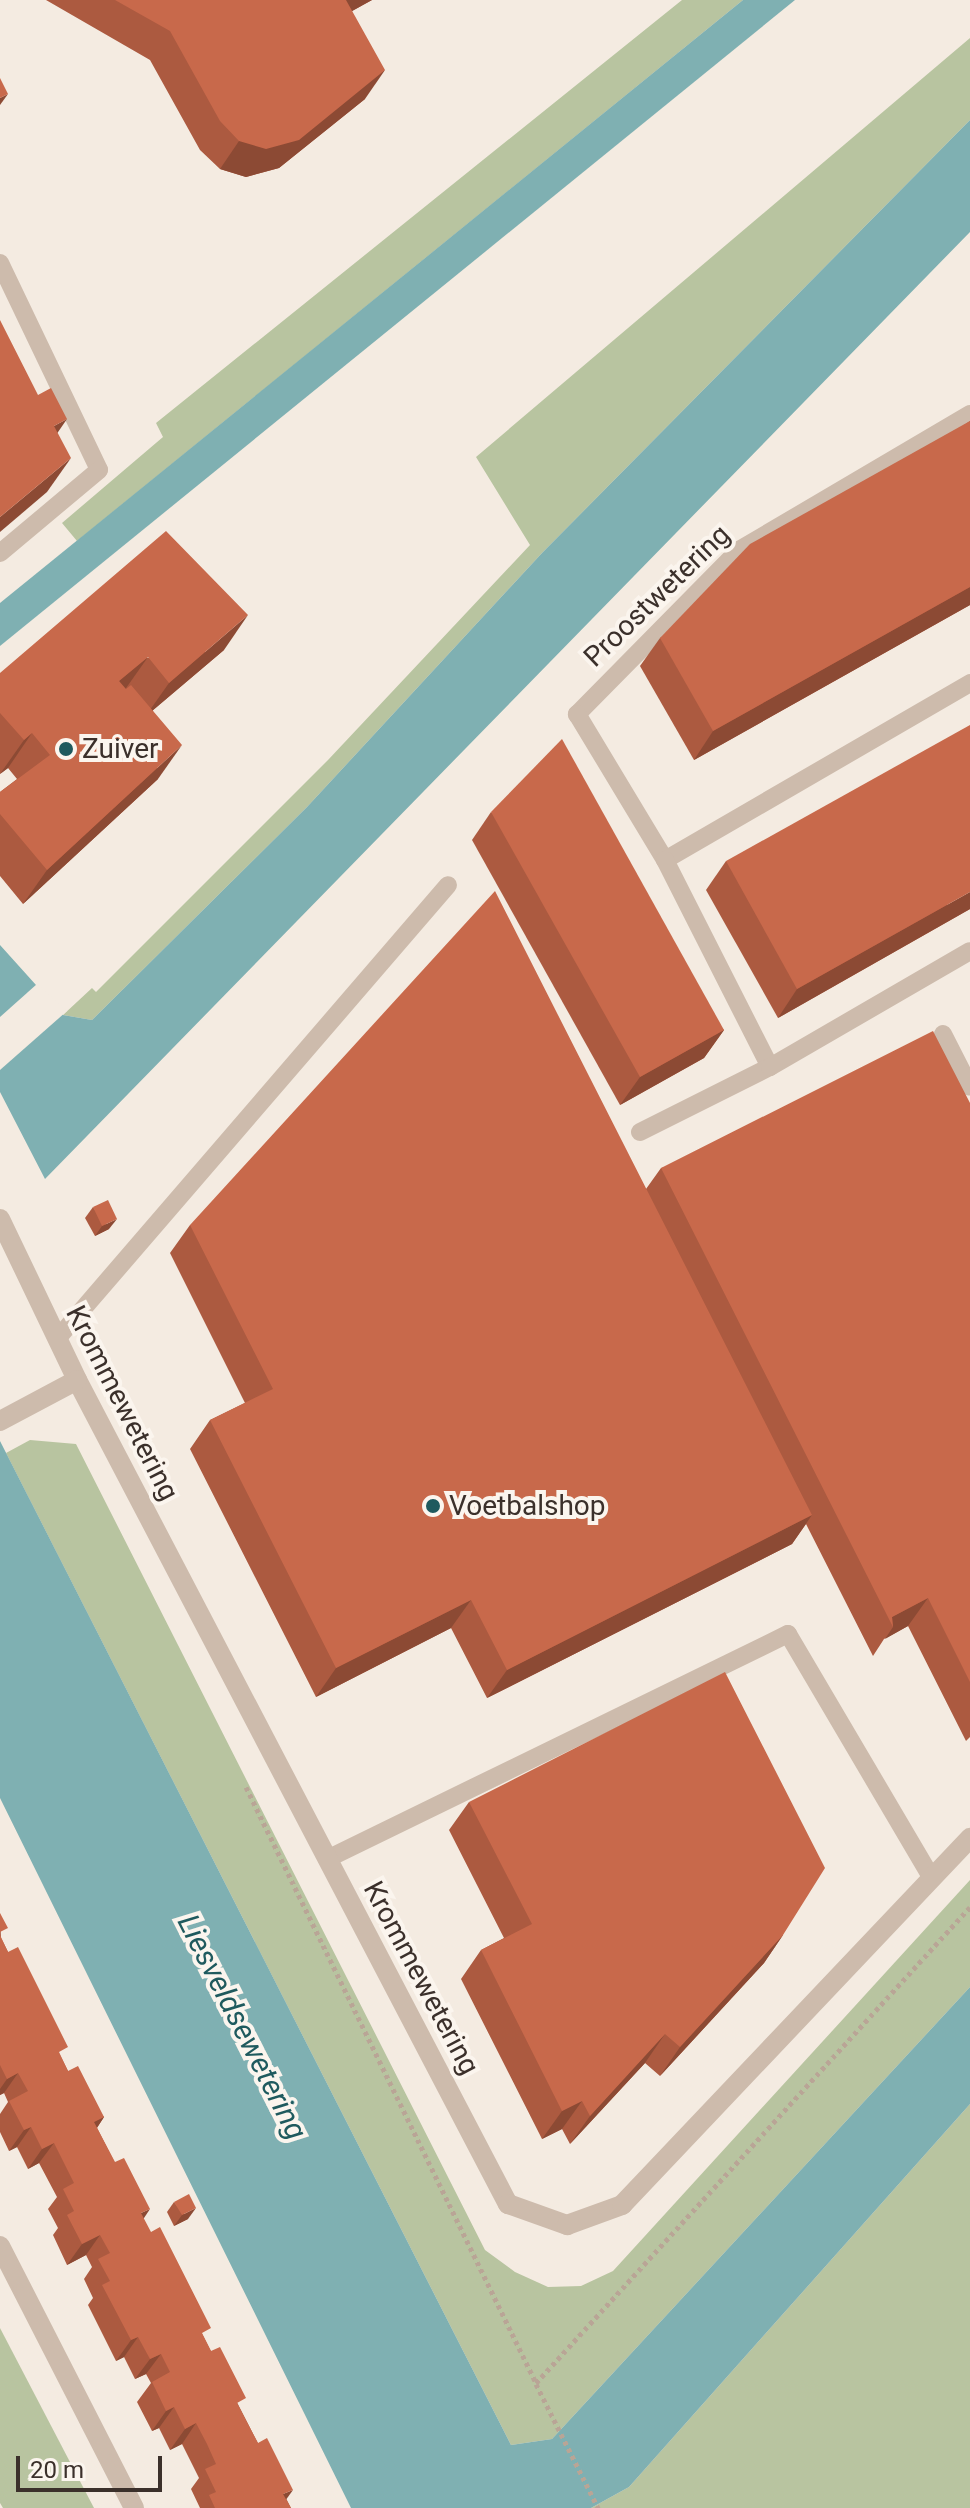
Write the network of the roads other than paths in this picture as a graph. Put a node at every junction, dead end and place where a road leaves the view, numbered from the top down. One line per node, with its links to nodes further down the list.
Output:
1 (0, 263): 3 (lane)
2 (970, 414): 5 (lane, Proostwetering)
3 (0, 553)
4 (970, 683): 5 (lane)
5 (665, 860): 9 (lane, Proostwetering)
6 (448, 885): 13 (lane)
7 (970, 951): 9 (lane)
8 (943, 1034): 10 (lane)
9 (770, 1067): 11 (lane)
10 (970, 1087)
11 (640, 1132)
12 (0, 1219): 13 (street, Krommewetering)
13 (57, 1339): 14 (street, Krommewetering)
14 (77, 1380): 15 (street); 17 (street, Krommewetering)
15 (8, 1417)
16 (970, 1838): 18 (street, Krommewetering)
17 (327, 1859): 18 (lane); 18 (street, Krommewetering)
18 (932, 1878)
19 (0, 2246): 20 (street)
20 (134, 2508)

